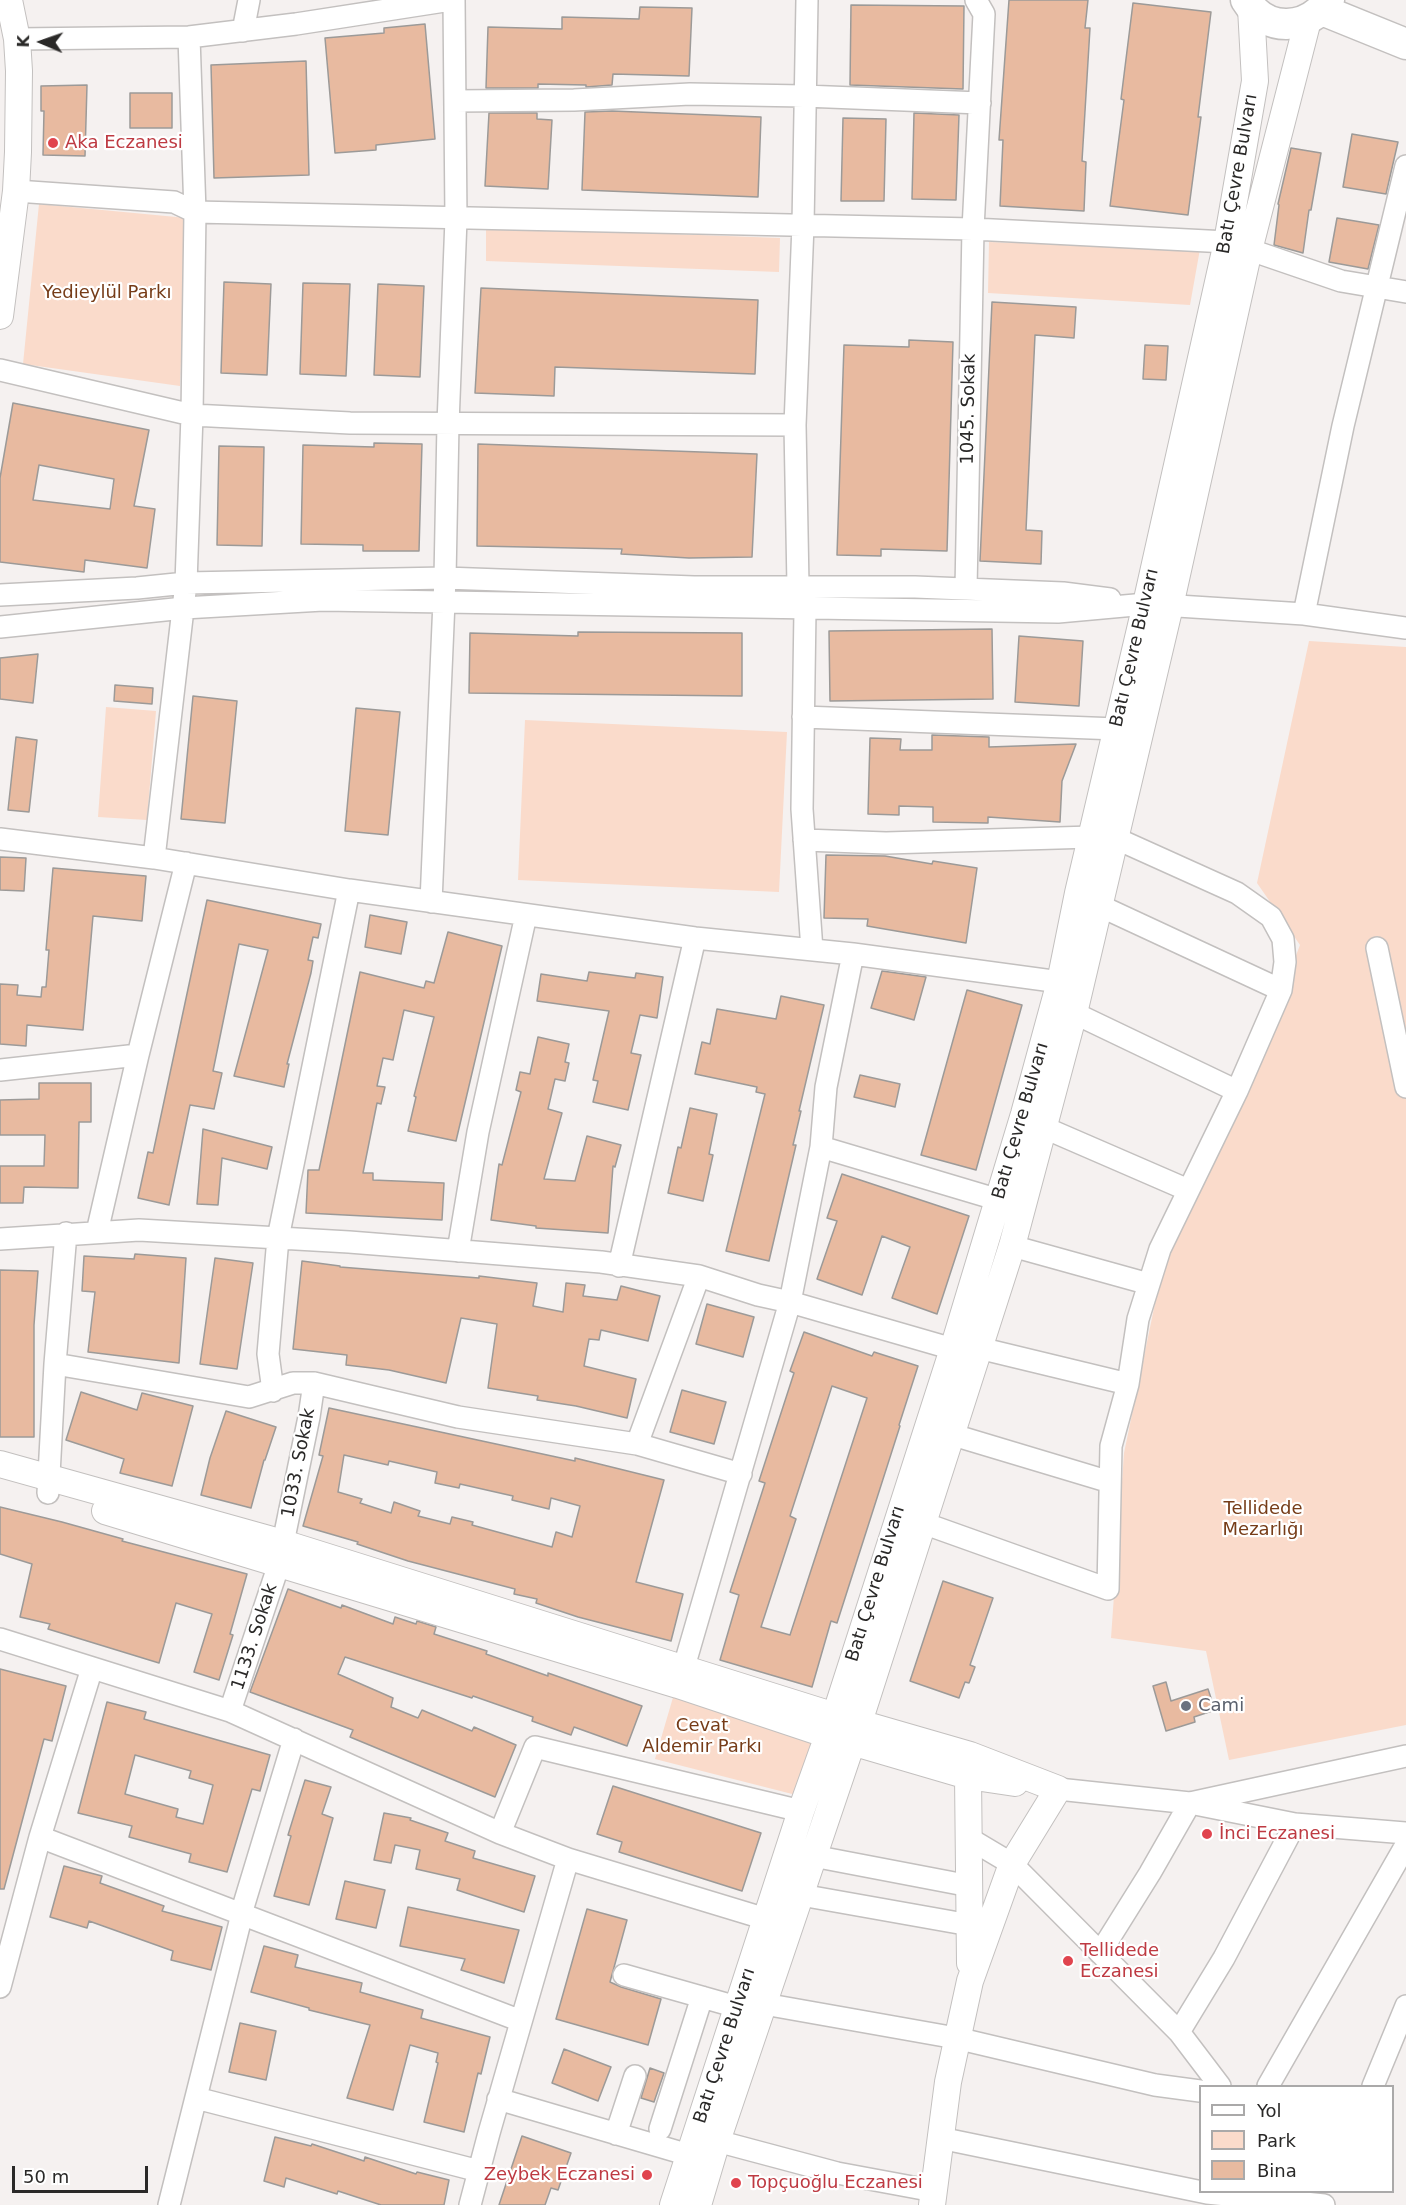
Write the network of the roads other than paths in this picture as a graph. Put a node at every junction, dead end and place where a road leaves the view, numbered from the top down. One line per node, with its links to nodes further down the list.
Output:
1 (9, 0): 10 (main road)
2 (249, 0): 8 (street)
3 (453, 0): 8 (street); 13 (street)
4 (807, 0): 12 (street)
5 (976, 0): 14 (street, 1045. Sokak)
6 (1248, 4): 7 (highway); 21 (main road, Batı Çevre Bulvarı)
7 (1320, 10): 11 (highway); 21 (main road, Batı Çevre Bulvarı)
8 (243, 30): 9 (street)
9 (189, 37): 10 (street); 17 (street)
10 (17, 39): 16 (main road)
11 (1406, 44)
12 (804, 96): 13 (street); 14 (street); 19 (street)
13 (455, 101): 18 (street)
14 (980, 103): 20 (street, 1045. Sokak)
15 (1406, 166): 22 (street)
16 (16, 191): 17 (street); 24 (main road)
17 (195, 212): 18 (street); 26 (street)
18 (456, 219): 19 (street); 27 (street)
19 (803, 225): 20 (street); 28 (street)
20 (973, 229): 21 (street); 32 (street, 1045. Sokak)
21 (1238, 246): 22 (street); 35 (main road, Batı Çevre Bulvarı)
22 (1378, 286): 23 (street); 38 (street)
23 (1406, 292)
24 (0, 316)
25 (0, 370): 26 (street)
26 (192, 415): 27 (street); 30 (street)
27 (448, 423): 28 (street); 29 (street)
28 (795, 425): 31 (street)
29 (445, 578): 30 (street); 31 (street); 34 (street)
30 (186, 583): 33 (street); 36 (street)
31 (798, 586): 32 (street); 37 (street)
32 (966, 589): 35 (street)
33 (0, 595)
34 (444, 603): 36 (street); 37 (street); 49 (street)
35 (1158, 605): 37 (street); 38 (street); 42 (main road, Batı Çevre Bulvarı); 43 (main road, Batı Çevre Bulvarı)
36 (184, 608): 39 (street); 46 (street)
37 (805, 610): 41 (street)
38 (1304, 614): 40 (street)
39 (0, 627)
40 (1406, 628)
41 (803, 717): 42 (street); 45 (street)
42 (1117, 729): 43 (main road, Batı Çevre Bulvarı)
43 (1103, 838): 45 (street); 50 (main road, Batı Çevre Bulvarı); 56 (main road, Batı Çevre Bulvarı); 57 (street)
44 (0, 839): 46 (street)
45 (804, 840): 54 (street)
46 (154, 858): 47 (street)
47 (186, 863): 48 (street); 59 (street)
48 (350, 890): 49 (street); 69 (street)
49 (430, 902): 51 (street)
50 (1098, 905): 57 (street); 58 (main road, Batı Çevre Bulvarı)
51 (526, 915): 52 (street); 72 (street)
52 (695, 938): 54 (street); 73 (street)
53 (1377, 948): 61 (street)
54 (812, 950): 55 (street)
55 (853, 954): 56 (street); 64 (street)
56 (1060, 982): 58 (street); 66 (main road, Batı Çevre Bulvarı)
57 (1281, 990): 62 (street)
58 (1074, 1013): 62 (street); 63 (main road, Batı Çevre Bulvarı)
59 (138, 1055): 60 (street); 67 (street)
60 (0, 1070)
61 (1406, 1087)
62 (1237, 1091): 65 (street)
63 (1045, 1128): 65 (street); 71 (main road, Batı Çevre Bulvarı)
64 (821, 1148): 66 (street); 76 (street)
65 (1188, 1190): 75 (street)
66 (999, 1200): 78 (main road, Batı Çevre Bulvarı)
67 (97, 1232): 68 (street); 69 (street)
68 (66, 1233): 70 (street); 79 (street)
69 (278, 1238): 72 (street); 82 (street)
70 (0, 1239)
71 (1012, 1246): 75 (street); 77 (main road, Batı Çevre Bulvarı)
72 (458, 1251): 73 (street)
73 (619, 1266): 74 (street)
74 (699, 1276): 76 (street); 84 (street)
75 (1149, 1284): 81 (street)
76 (790, 1302): 78 (street); 86 (street)
77 (979, 1348): 78 (street); 81 (street); 83 (main road, Batı Çevre Bulvarı)
78 (953, 1349): 96 (main road, Batı Çevre Bulvarı)
79 (56, 1364): 82 (street); 89 (street)
80 (314, 1383): 82 (street); 84 (street); 91 (street, 1033. Sokak)
81 (1128, 1384): 88 (street)
82 (273, 1390)
83 (950, 1434): 88 (street); 90 (main road, Batı Çevre Bulvarı)
84 (637, 1444): 86 (street)
85 (0, 1464): 89 (main road)
86 (741, 1474): 94 (street)
87 (0, 1482): 89 (main road)
88 (1110, 1482): 90 (street)
89 (49, 1485): 91 (main road)
90 (923, 1523): 96 (main road, Batı Çevre Bulvarı)
91 (281, 1553): 94 (main road); 95 (street, 1133. Sokak)
92 (0, 1639): 93 (street)
93 (92, 1668): 95 (street); 106 (street)
94 (680, 1677): 96 (main road)
95 (230, 1711): 97 (street)
96 (843, 1729): 99 (main road); 102 (main road, Batı Çevre Bulvarı); 109 (main road, Batı Çevre Bulvarı)
97 (294, 1739): 104 (street); 114 (street)
98 (1406, 1756): 101 (street)
99 (969, 1766): 100 (main road); 107 (main road)
100 (1058, 1789): 101 (street); 111 (main road)
101 (1190, 1803): 103 (street); 117 (street)
102 (801, 1811): 104 (street); 115 (main road, Batı Çevre Bulvarı)
103 (1295, 1824): 105 (street); 127 (street)
104 (500, 1833): 110 (street)
105 (1406, 1833)
106 (40, 1837): 114 (street); 120 (street)
107 (970, 1839): 111 (street); 112 (main road)
108 (1406, 1845): 131 (street)
109 (813, 1856): 112 (street); 113 (main road, Batı Çevre Bulvarı)
110 (568, 1859): 115 (street); 125 (street)
111 (1012, 1864): 117 (street); 119 (main road)
112 (970, 1886): 116 (main road)
113 (801, 1894): 116 (street); 122 (main road, Batı Çevre Bulvarı)
114 (241, 1914): 125 (street); 134 (street)
115 (766, 1919): 123 (main road, Batı Çevre Bulvarı)
116 (970, 1925): 119 (main road)
117 (1100, 1953): 127 (street)
118 (624, 1975): 121 (street)
119 (970, 1981): 128 (main road)
120 (0, 1987)
121 (702, 1997): 123 (street); 136 (street)
122 (764, 2004): 128 (street); 139 (main road, Batı Çevre Bulvarı)
123 (737, 2007): 140 (main road, Batı Çevre Bulvarı)
124 (1406, 2007): 126 (street)
125 (521, 2021): 135 (street)
126 (1401, 2031): 132 (street)
127 (1179, 2032): 130 (street)
128 (956, 2038): 133 (street); 138 (main road)
129 (635, 2076): 137 (street)
130 (1219, 2085)
131 (1269, 2085)
132 (1374, 2085)
133 (1199, 2091)
134 (196, 2098): 141 (street); 146 (street)
135 (498, 2099): 137 (street); 141 (street)
136 (660, 2129)
137 (616, 2134): 140 (street)
138 (940, 2138): 142 (street); 145 (main road)
139 (717, 2141): 140 (street); 145 (street); 149 (main road, Batı Çevre Bulvarı)
140 (689, 2156): 148 (main road, Batı Çevre Bulvarı)
141 (479, 2171): 147 (street)
142 (1199, 2191)
143 (1207, 2193): 150 (street)
144 (1319, 2193): 151 (street)
145 (933, 2198)
146 (169, 2205)
147 (471, 2205)
148 (673, 2205)
149 (698, 2205)
150 (1324, 2205)
151 (1332, 2205)

